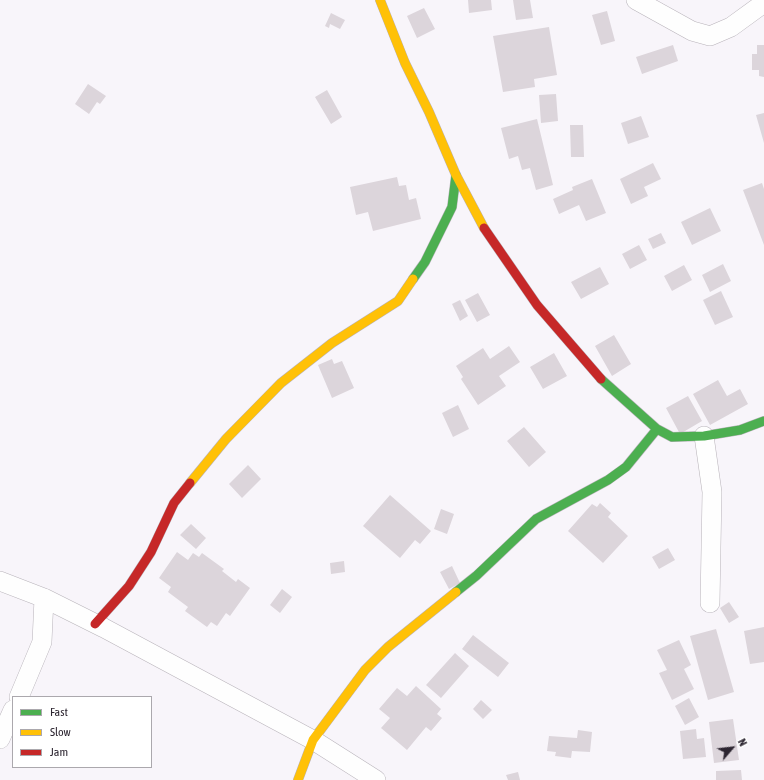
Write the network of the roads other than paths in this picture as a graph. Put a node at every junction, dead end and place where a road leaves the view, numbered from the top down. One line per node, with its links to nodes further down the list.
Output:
1 (380, 0): 4 (street)
2 (636, 0): 3 (street)
3 (764, 3)
4 (456, 175): 6 (street); 11 (street)
5 (764, 421): 7 (street)
6 (657, 429): 7 (street); 15 (street)
7 (704, 436): 10 (street)
8 (0, 581): 9 (street)
9 (44, 598): 11 (street); 12 (street)
10 (710, 603)
11 (95, 624): 15 (street)
12 (19, 696)
13 (12, 712): 14 (street)
14 (0, 739)
15 (313, 740): 16 (street); 17 (street)
16 (298, 780)
17 (376, 780)

